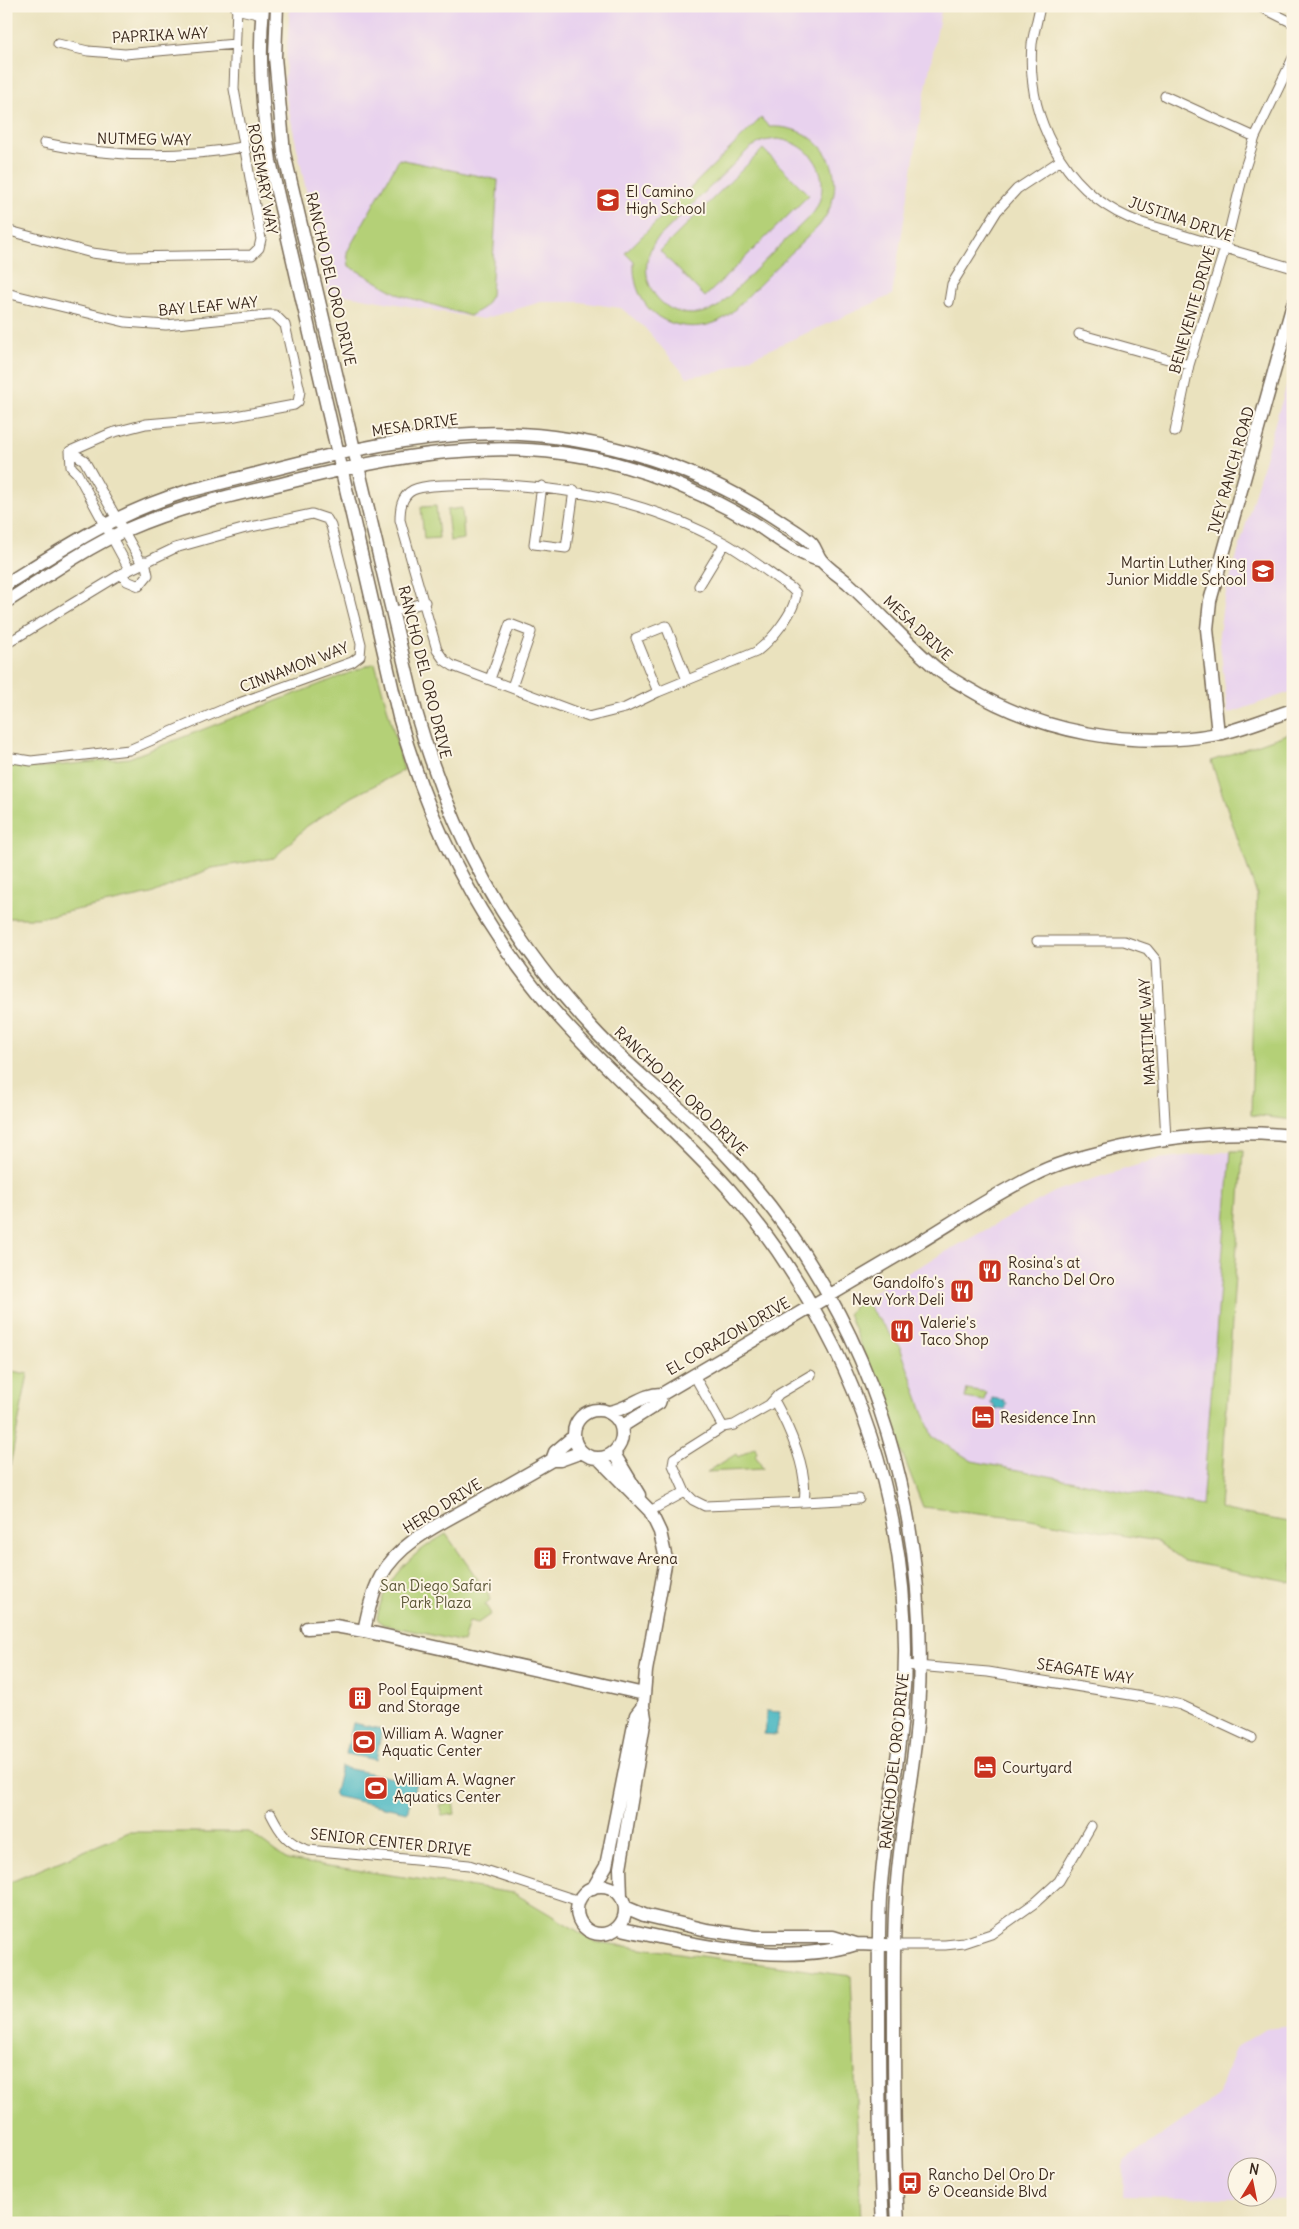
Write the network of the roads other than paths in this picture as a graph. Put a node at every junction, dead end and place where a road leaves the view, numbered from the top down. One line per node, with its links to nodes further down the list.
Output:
1 (277, 6): 25 (main road, RANCHO DEL ORO DRIVE)
2 (1040, 6): 14 (street, JUSTINA DRIVE)
3 (1259, 6): 6 (street)
4 (236, 8): 5 (street); 8 (street, ROSEMARY WAY)
5 (262, 10): 26 (main road, RANCHO DEL ORO DRIVE)
6 (1293, 23)
7 (58, 44): 8 (street, PAPRIKA WAY)
8 (235, 44): 13 (street, ROSEMARY WAY)
9 (1293, 58): 11 (street, BENEVENTE DRIVE)
10 (1165, 96): 11 (street)
11 (1255, 137): 16 (street, BENEVENTE DRIVE)
12 (44, 143): 13 (street, NUTMEG WAY)
13 (243, 147): 15 (street, ROSEMARY WAY)
14 (1061, 160): 16 (street, JUSTINA DRIVE); 19 (street)
15 (6, 230)
16 (1224, 248): 17 (street, JUSTINA DRIVE); 22 (street, BENEVENTE DRIVE)
17 (1293, 268)
18 (6, 293): 24 (street, BAY LEAF WAY)
19 (949, 302)
20 (1293, 304): 52 (main road, IVEY RANCH ROAD)
21 (1079, 334): 22 (street)
22 (1189, 365): 23 (street, BENEVENTE DRIVE)
23 (1175, 432)
24 (70, 451): 31 (street); 31 (street)
25 (355, 451): 26 (main road, MESA DRIVE); 27 (main road, RANCHO DEL ORO DRIVE); 35 (main road, MESA DRIVE)
26 (339, 454): 28 (main road, RANCHO DEL ORO DRIVE); 31 (main road, MESA DRIVE)
27 (358, 466): 28 (main road, MESA DRIVE); 35 (main road, MESA DRIVE); 43 (main road, RANCHO DEL ORO DRIVE)
28 (342, 469): 32 (main road, MESA DRIVE); 38 (main road, RANCHO DEL ORO DRIVE)
29 (542, 486): 30 (street); 30 (street); 42 (street)
30 (574, 490): 34 (street)
31 (109, 521): 32 (street); 33 (street); 39 (main road, MESA DRIVE)
32 (123, 531): 33 (main road, MESA DRIVE); 36 (street)
33 (112, 538): 37 (street); 41 (main road, MESA DRIVE)
34 (725, 543): 40 (street); 48 (street)
35 (822, 561): 52 (main road, MESA DRIVE)
36 (143, 562): 37 (street, CINNAMON WAY); 37 (street); 53 (street, CINNAMON WAY)
37 (125, 571): 45 (street, CINNAMON WAY)
38 (368, 580): 43 (main road); 44 (main road, RANCHO DEL ORO DRIVE)
39 (6, 584)
40 (699, 586)
41 (6, 602)
42 (425, 602): 43 (street); 47 (street)
43 (393, 612): 46 (main road, RANCHO DEL ORO DRIVE)
44 (378, 618): 46 (main road); 58 (main road, RANCHO DEL ORO DRIVE)
45 (6, 644)
46 (407, 672): 57 (main road, RANCHO DEL ORO DRIVE)
47 (490, 679): 49 (street); 49 (street)
48 (687, 680): 50 (street); 50 (street)
49 (512, 687): 50 (street)
50 (658, 692)
51 (1293, 710): 52 (main road, MESA DRIVE)
52 (1218, 734)
53 (6, 757)
54 (1037, 941): 56 (street, MARITIME WAY)
55 (1293, 1136): 56 (main road, EL CORAZON DRIVE)
56 (1166, 1138): 57 (main road, EL CORAZON DRIVE)
57 (829, 1296): 58 (main road, EL CORAZON DRIVE); 78 (main road, RANCHO DEL ORO DRIVE)
58 (812, 1306): 59 (main road, EL CORAZON DRIVE); 77 (main road, RANCHO DEL ORO DRIVE)
59 (694, 1375): 61 (main road, EL CORAZON DRIVE); 65 (street)
60 (811, 1375): 62 (street)
61 (662, 1394): 63 (main road, EL CORAZON DRIVE); 64 (main road, EL CORAZON DRIVE)
62 (774, 1400): 65 (street); 73 (street)
63 (609, 1412): 64 (main road); 66 (main road)
64 (621, 1427): 67 (main road)
65 (722, 1427): 71 (street)
66 (574, 1436): 68 (main road); 70 (main road, HERO DRIVE)
67 (615, 1451): 69 (main road); 74 (main road)
68 (582, 1452): 69 (main road); 70 (main road, HERO DRIVE)
69 (598, 1458): 74 (main road)
70 (552, 1460): 76 (main road, HERO DRIVE)
71 (685, 1492): 73 (street); 74 (street)
72 (859, 1499): 73 (street)
73 (804, 1502)
74 (646, 1508): 79 (main road)
75 (307, 1628): 76 (main road)
76 (364, 1631): 79 (main road)
77 (905, 1665): 78 (street, SEAGATE WAY); 88 (main road, RANCHO DEL ORO DRIVE)
78 (920, 1665): 80 (street, SEAGATE WAY); 89 (main road, RANCHO DEL ORO DRIVE)
79 (643, 1700): 83 (main road); 85 (main road)
80 (1252, 1738)
81 (271, 1814): 84 (street, SENIOR CENTER DRIVE)
82 (1091, 1826): 89 (street)
83 (592, 1888): 84 (main road); 85 (main road)
84 (579, 1901): 86 (main road)
85 (623, 1902): 86 (main road); 87 (main road)
86 (618, 1928): 87 (main road)
87 (856, 1944): 88 (main road)
88 (879, 1945): 89 (main road); 90 (main road, RANCHO DEL ORO DRIVE)
89 (894, 1945): 91 (main road, RANCHO DEL ORO DRIVE)
90 (883, 2223)
91 (898, 2223)

